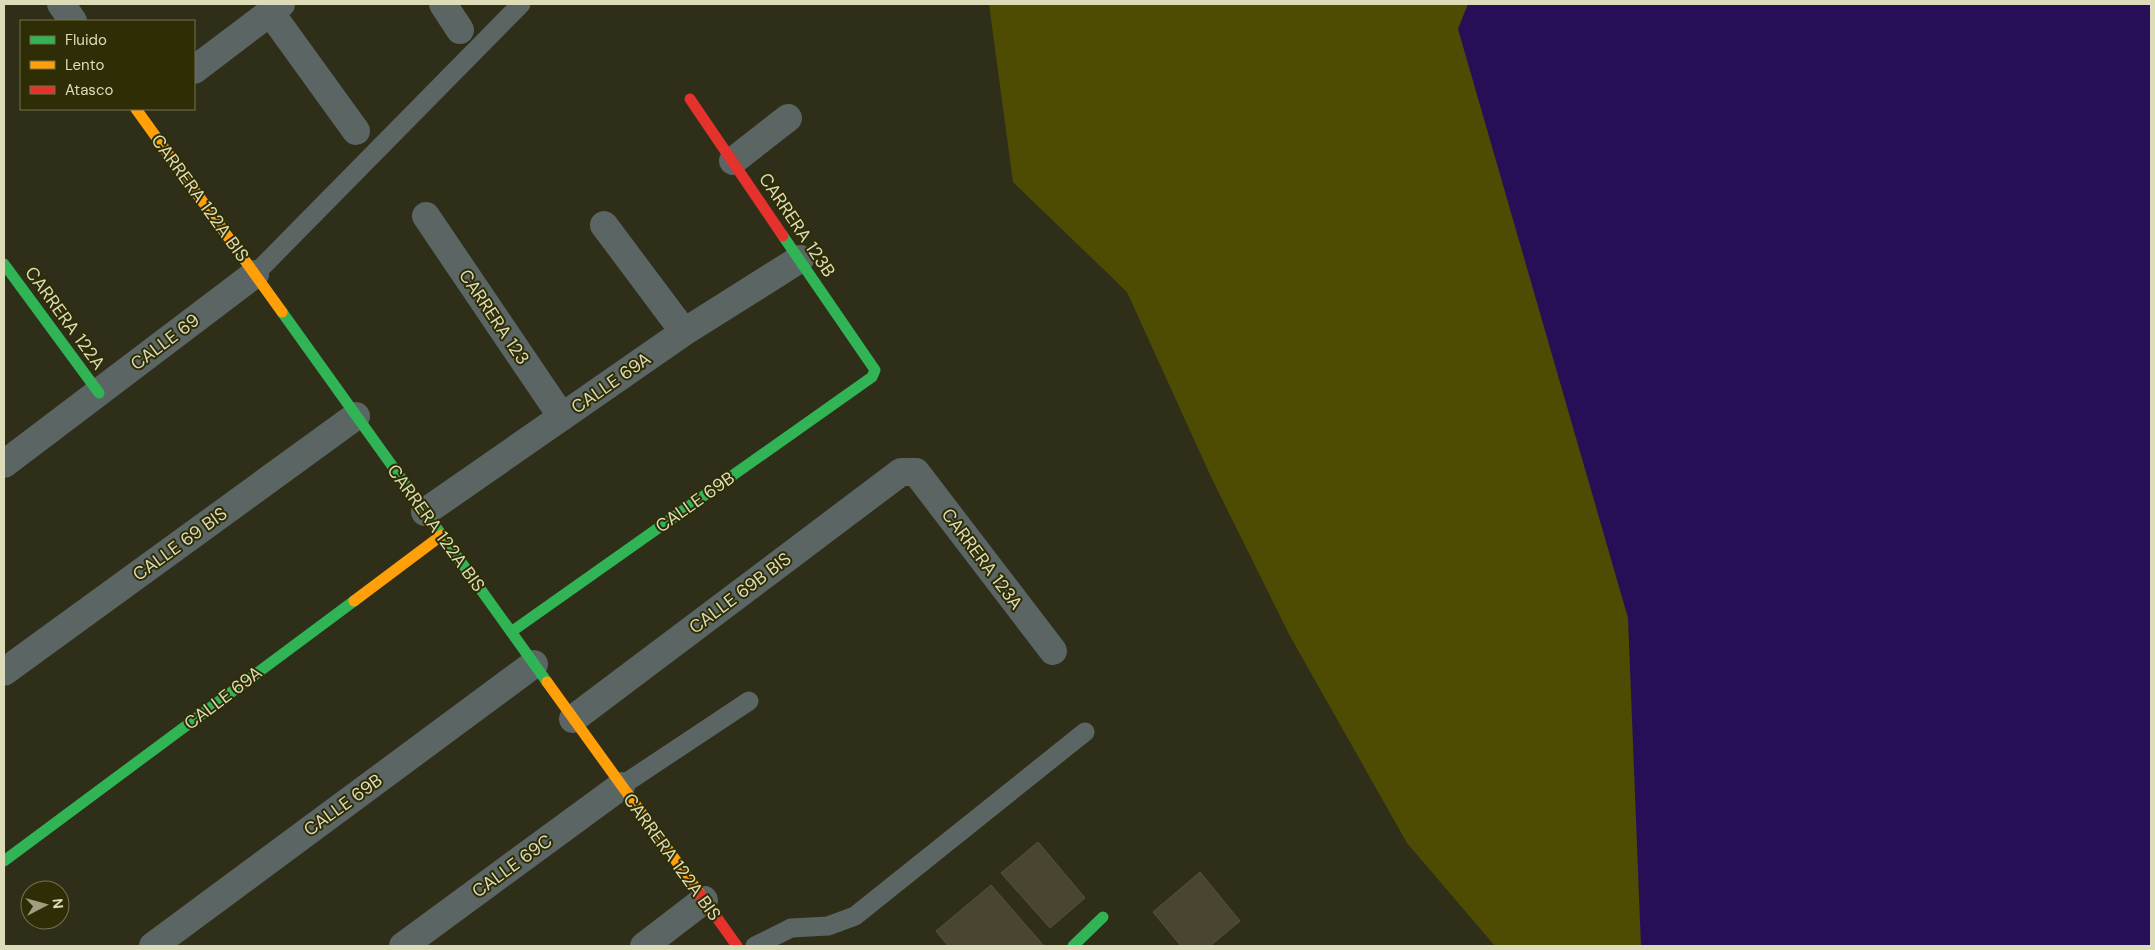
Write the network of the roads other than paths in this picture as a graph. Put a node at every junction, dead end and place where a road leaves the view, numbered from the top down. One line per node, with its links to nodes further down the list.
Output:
1 (61, 4): 5 (street)
2 (443, 4): 6 (street)
3 (521, 4): 17 (lane)
4 (275, 8): 7 (street); 11 (street)
5 (72, 20)
6 (460, 30)
7 (195, 69)
8 (690, 99): 12 (street, CARRERA 123B)
9 (138, 110): 17 (street, CARRERA 122A BIS)
10 (788, 118): 12 (street)
11 (356, 131)
12 (733, 161): 15 (street, CARRERA 123B)
13 (426, 216): 22 (street, CARRERA 123)
14 (604, 225): 18 (street)
15 (800, 259): 18 (street, CALLE 69A); 19 (street, CARRERA 123B)
16 (4, 264): 20 (street, CARRERA 122A)
17 (255, 274): 20 (street, CALLE 69); 21 (street, CARRERA 122A BIS)
18 (684, 332): 22 (street, CALLE 69A)
19 (875, 370): 27 (street, CALLE 69B)
20 (99, 393): 23 (street, CALLE 69)
21 (356, 416): 25 (street, CARRERA 122A BIS); 30 (street, CALLE 69 BIS)
22 (562, 417): 25 (street, CALLE 69A)
23 (4, 464)
24 (908, 470): 28 (street, CARRERA 123A); 32 (street, CALLE 69B BIS)
25 (425, 512): 26 (street, CARRERA 122A BIS)
26 (442, 535): 27 (street, CARRERA 122A BIS); 35 (street, CALLE 69A)
27 (511, 632): 29 (street, CARRERA 122A BIS)
28 (1053, 651)
29 (534, 664): 32 (street, CARRERA 122A BIS); 38 (street, CALLE 69B)
30 (4, 672)
31 (750, 701): 34 (lane)
32 (573, 718): 34 (street, CARRERA 122A BIS)
33 (1085, 732): 42 (lane)
34 (622, 786): 36 (street, CARRERA 122A BIS); 39 (street, CALLE 69C)
35 (4, 861)
36 (704, 900): 40 (street); 41 (street, CARRERA 122A BIS)
37 (1104, 917): 43 (street)
38 (153, 946)
39 (403, 946)
40 (644, 946)
41 (737, 946)
42 (755, 946)
43 (1073, 946)

